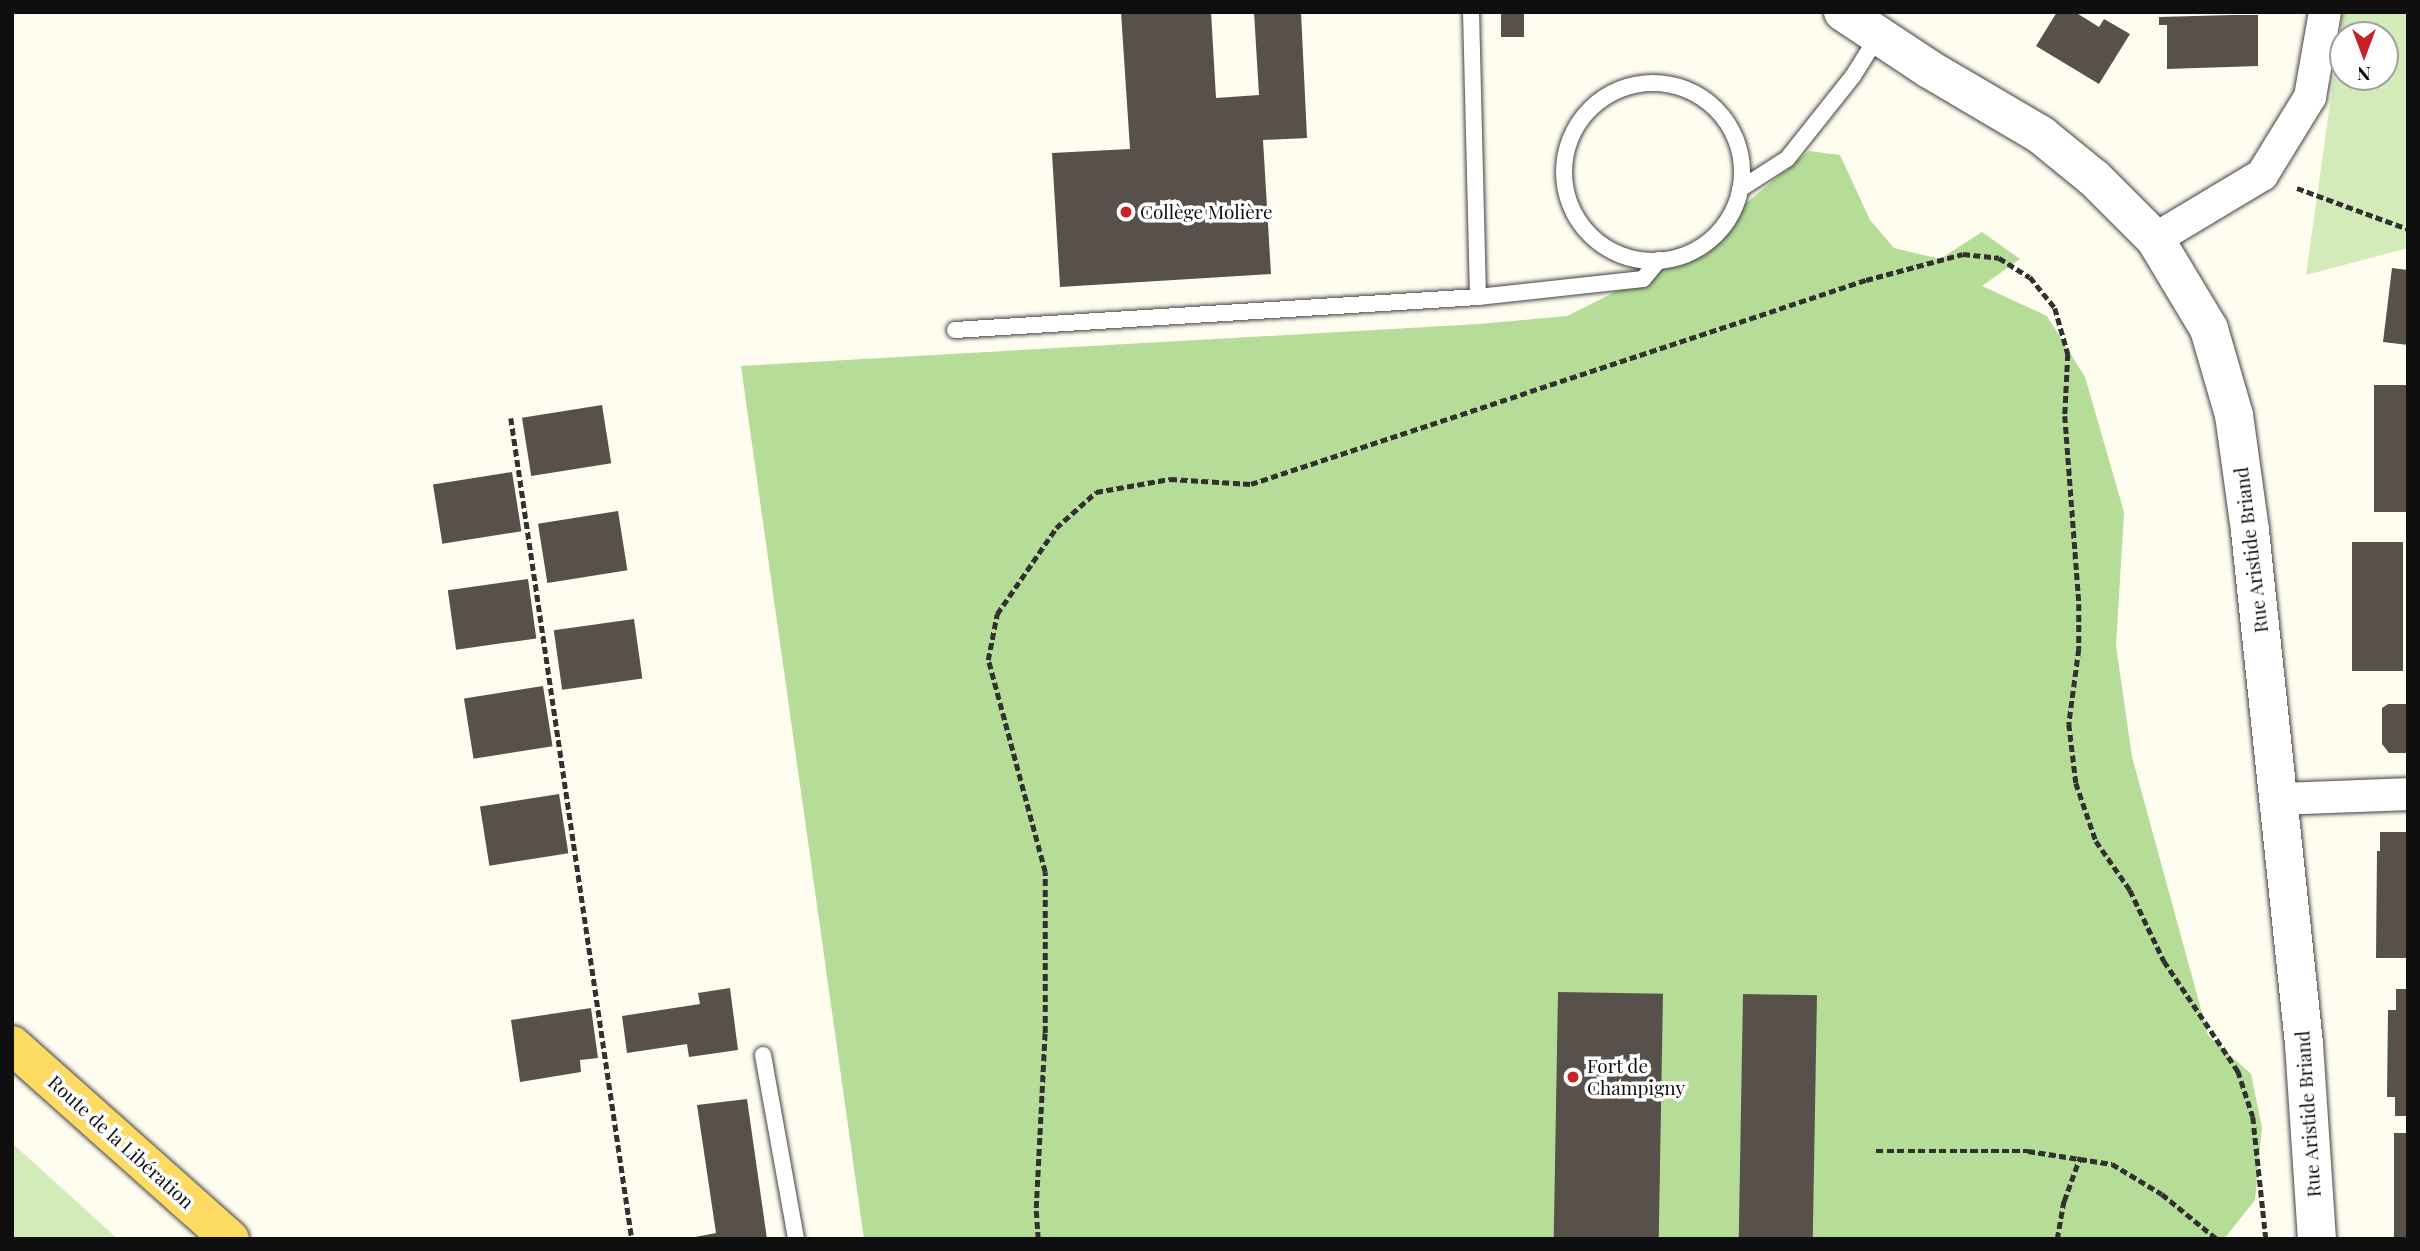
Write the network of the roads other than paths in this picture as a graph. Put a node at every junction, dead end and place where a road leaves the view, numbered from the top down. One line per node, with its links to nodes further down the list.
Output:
1 (1471, 12): 7 (lane)
2 (2325, 12): 5 (street)
3 (1855, 22): 4 (lane); 5 (street, Rue Aristide Briand)
4 (1740, 189): 6 (lane); 6 (lane)
5 (2155, 239): 10 (street, Rue Aristide Briand)
6 (1659, 260): 7 (lane)
7 (1478, 297): 8 (lane)
8 (955, 330)
9 (2408, 794): 10 (street)
10 (2279, 799): 15 (street, Rue Aristide Briand)
11 (12, 1045): 13 (main road, Route de la Libération)
12 (764, 1055): 14 (lane)
13 (230, 1239)
14 (796, 1239)
15 (2316, 1239)

